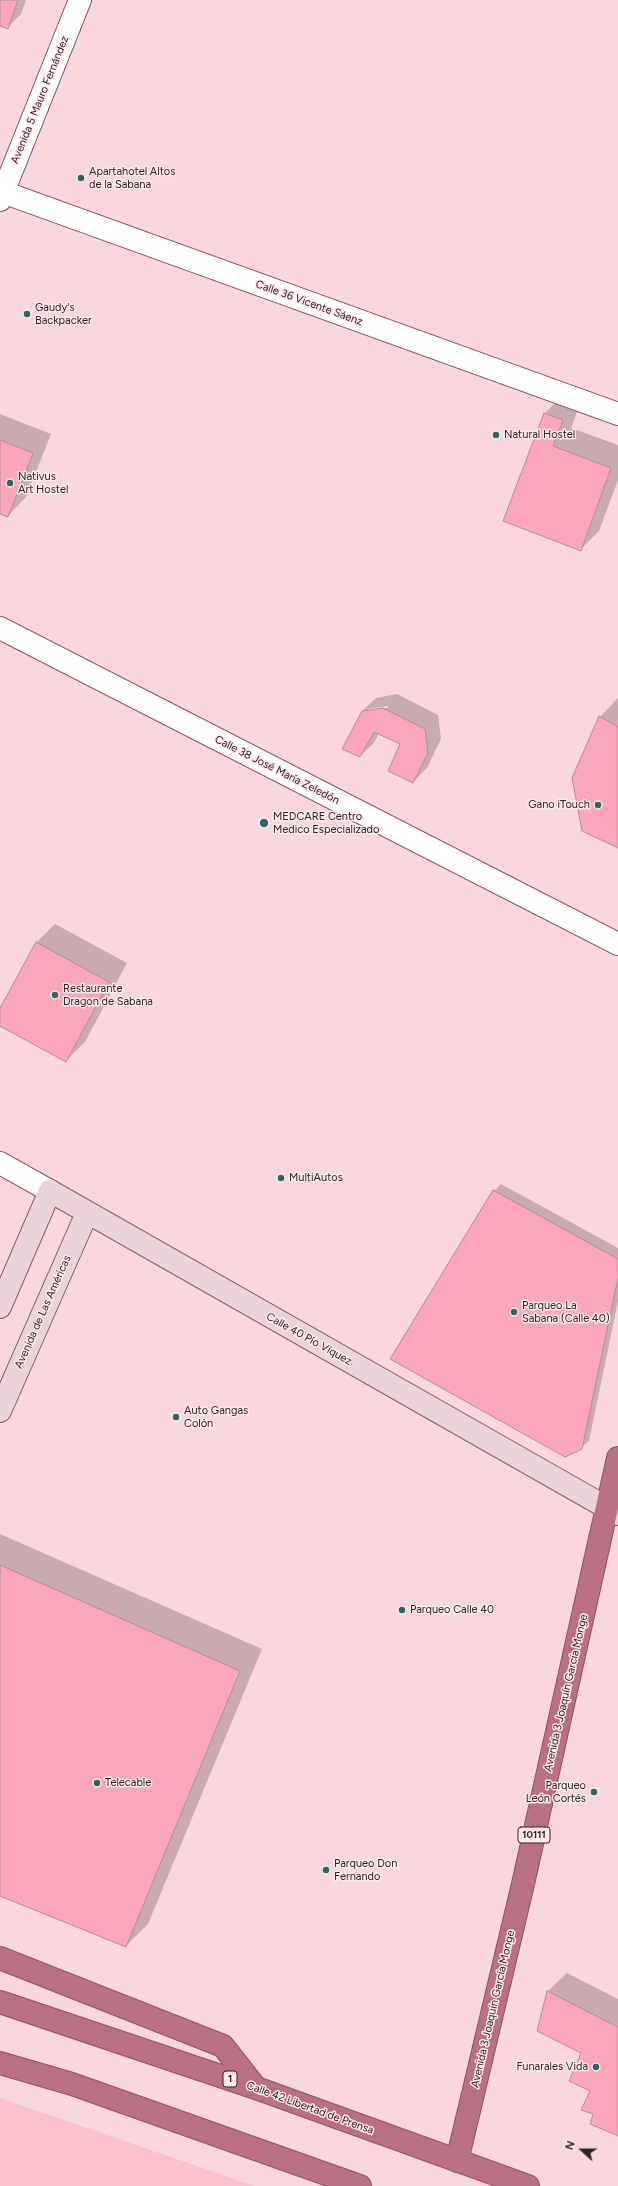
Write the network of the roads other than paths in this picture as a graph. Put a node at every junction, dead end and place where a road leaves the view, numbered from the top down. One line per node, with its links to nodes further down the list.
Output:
1 (80, 0): 2 (street, Avenida 5 Mauro Fernández)
2 (1, 195): 3 (street, Calle 36 Vicente Sáenz)
3 (618, 414)
4 (0, 628): 5 (street, Calle 38 José María Zeledón)
5 (618, 944)
6 (0, 1163): 7 (street, Calle 40 Pío Víquez)
7 (50, 1191): 8 (street, Calle 40 Pío Víquez); 9 (street)
8 (87, 1213): 10 (street, Avenida de Las Américas); 12 (street, Calle 40 Pío Víquez)
9 (0, 1307)
10 (0, 1411)
11 (618, 1458): 12 (highway, Avenida 3 Joaquín García Monge / 10111)
12 (612, 1511): 17 (highway, Avenida 3 Joaquín García Monge / 10111)
13 (0, 1958): 16 (highway)
14 (0, 2002): 16 (highway, Calle 42 Libertad de Prensa / 1)
15 (0, 2063): 18 (highway)
16 (256, 2088): 17 (highway, Calle 42 Libertad de Prensa / 1)
17 (457, 2161): 19 (highway, Calle 42 Libertad de Prensa / 1)
18 (360, 2186)
19 (528, 2186)

